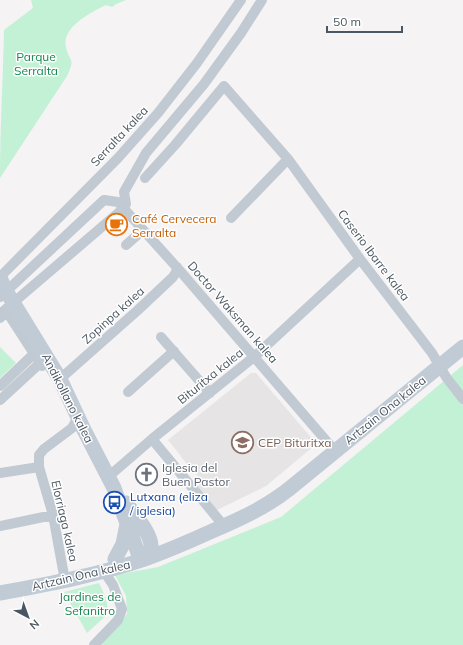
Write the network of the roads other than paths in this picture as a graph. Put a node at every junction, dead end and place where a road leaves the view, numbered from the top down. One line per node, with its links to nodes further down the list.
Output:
1 (242, 0): 11 (street, Serralta kalea)
2 (262, 0): 5 (street)
3 (288, 159): 4 (street, Caserio Ibarre kalea); 6 (street); 9 (street, Caserio Ibarre kalea)
4 (145, 178)
5 (124, 208): 7 (street, Doctor Waksman kalea); 11 (street); 11 (street, Doctor Waksman kalea)
6 (231, 218)
7 (143, 230): 8 (street); 10 (street, Doctor Waksman kalea)
8 (126, 245)
9 (360, 259): 18 (street, Bituritxa kalea); 19 (street, Caserio Ibarre kalea)
10 (176, 267): 18 (street, Doctor Waksman kalea); 20 (street, Zopinpa kalea)
11 (4, 289): 12 (street); 16 (main road, Andikollano kalea)
12 (0, 314)
13 (0, 318): 16 (street)
14 (161, 337): 17 (street)
15 (463, 347): 19 (main road, Artzain Ona kalea)
16 (38, 351): 20 (main road, Andikollano kalea); 21 (street); 24 (street)
17 (174, 351): 22 (street); 23 (street)
18 (254, 357): 23 (street, Bituritxa kalea); 28 (street, Doctor Waksman kalea)
19 (439, 366): 25 (street, Caserio Ibarre kalea); 28 (main road, Artzain Ona kalea)
20 (60, 379): 26 (main road, Andikollano kalea)
21 (0, 386)
22 (128, 392)
23 (210, 393): 27 (street, Bituritxa kalea)
24 (0, 400)
25 (463, 400)
26 (78, 425): 29 (street); 31 (main road, Andikollano kalea)
27 (152, 439): 31 (street, Bituritxa kalea); 35 (street)
28 (335, 451): 35 (main road, Artzain Ona kalea)
29 (39, 467): 30 (street); 32 (street, Elorriaga kalea)
30 (0, 473)
31 (111, 483): 33 (main road, Andikollano kalea); 36 (main road)
32 (53, 515): 34 (street); 41 (street, Elorriaga kalea)
33 (128, 523): 38 (main road, Andikollano kalea); 39 (main road)
34 (0, 526)
35 (224, 526): 37 (main road, Artzain Ona kalea)
36 (144, 529): 37 (main road); 38 (main road)
37 (182, 544): 38 (main road, Artzain Ona kalea)
38 (144, 554): 39 (main road, Artzain Ona kalea); 40 (main road, Artzain Ona kalea)
39 (115, 559): 41 (main road, Artzain Ona kalea)
40 (102, 572): 41 (main road, Artzain Ona kalea); 44 (street)
41 (64, 576): 42 (main road, Artzain Ona kalea); 43 (main road, Artzain Ona kalea)
42 (0, 584)
43 (0, 593)
44 (94, 645)

